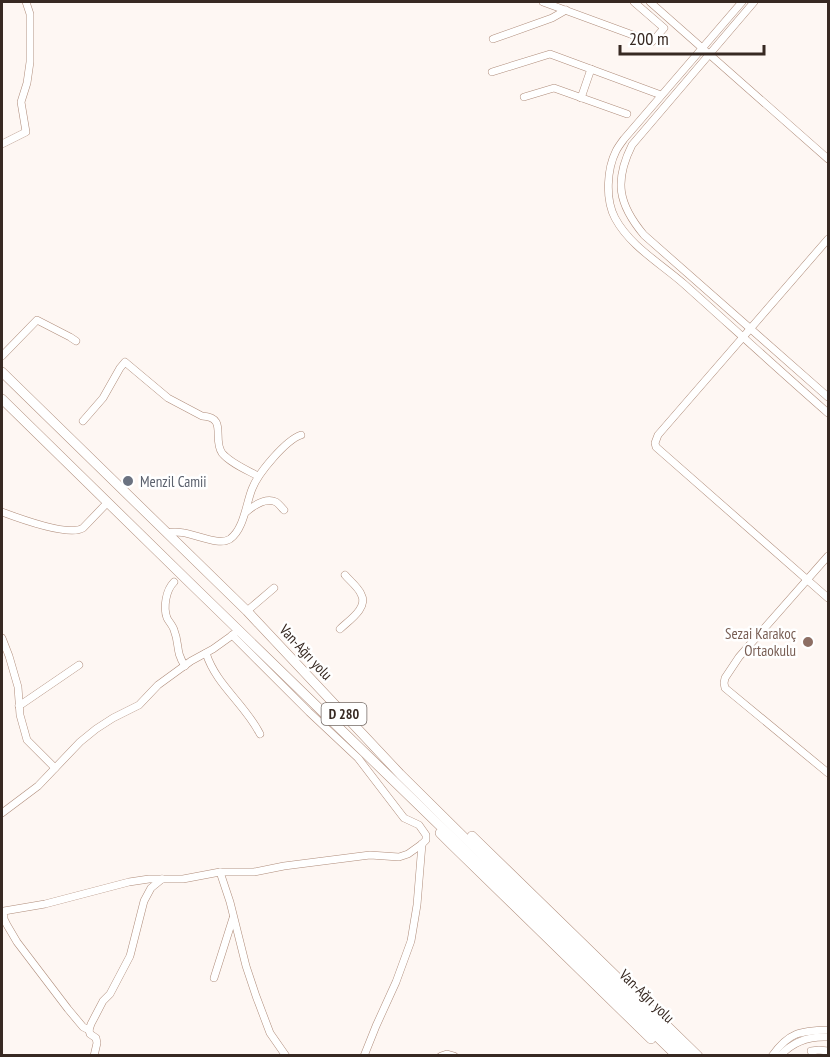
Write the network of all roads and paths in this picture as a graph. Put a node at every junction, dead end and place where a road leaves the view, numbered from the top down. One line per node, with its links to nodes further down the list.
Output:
1 (26, 2): 19 (street)
2 (543, 2): 7 (street)
3 (634, 2): 9 (street)
4 (650, 2): 8 (street)
5 (742, 2): 11 (street)
6 (754, 2): 12 (street)
7 (566, 10): 9 (street); 10 (street)
8 (662, 11): 9 (street); 11 (street)
9 (654, 19)
10 (493, 39)
11 (702, 48): 12 (street); 15 (street)
12 (710, 54): 20 (street); 22 (street)
13 (591, 69): 14 (street); 15 (street); 17 (street)
14 (492, 72)
15 (661, 95): 23 (street)
16 (524, 97): 17 (street)
17 (581, 98): 18 (street)
18 (627, 114)
19 (2, 144)
20 (828, 159)
21 (828, 239): 22 (street)
22 (750, 328): 23 (street); 27 (street)
23 (742, 337): 29 (street); 40 (street)
24 (76, 341): 25 (street)
25 (2, 357)
26 (2, 372): 37 (highway, Van-Ağrı yolu / D 280)
27 (828, 397)
28 (2, 399): 33 (highway, D 280)
29 (828, 413)
30 (83, 422): 32 (street)
31 (301, 435): 32 (street)
32 (258, 476): 36 (street)
33 (107, 503): 35 (street); 46 (highway, D 280)
34 (284, 510): 36 (street)
35 (2, 512)
36 (244, 514): 37 (street)
37 (167, 532): 44 (highway, Van-Ağrı yolu / D 280)
38 (828, 556): 40 (street)
39 (345, 575): 45 (street)
40 (807, 580): 43 (street); 54 (street)
41 (174, 582): 50 (street)
42 (274, 588): 44 (street)
43 (828, 598)
44 (247, 611): 55 (highway, Van-Ağrı yolu / D 280)
45 (340, 629)
46 (235, 632): 48 (street); 55 (highway, D 280); 57 (street)
47 (2, 638): 51 (street)
48 (206, 653): 50 (street); 52 (street)
49 (79, 665): 51 (street)
50 (185, 666): 53 (street)
51 (19, 706): 53 (street)
52 (260, 734)
53 (55, 768): 56 (street)
54 (828, 773)
55 (422, 801): 71 (highway); 72 (highway, D 280); 73 (highway, Van-Ağrı yolu / D 280); 74 (highway)
56 (2, 813)
57 (422, 844): 58 (street); 68 (street)
58 (220, 872): 59 (street); 60 (street)
59 (162, 879): 62 (street); 62 (street)
60 (233, 917): 61 (street); 67 (street)
61 (214, 978)
62 (89, 1030): 66 (street)
63 (828, 1030): 75 (street)
64 (828, 1037): 76 (street)
65 (828, 1051): 77 (street)
66 (94, 1056)
67 (286, 1056)
68 (364, 1056)
69 (441, 1056): 70 (street)
70 (453, 1056)
71 (669, 1056)
72 (677, 1056)
73 (688, 1056)
74 (698, 1056)
75 (772, 1056)
76 (780, 1056)
77 (816, 1056)

